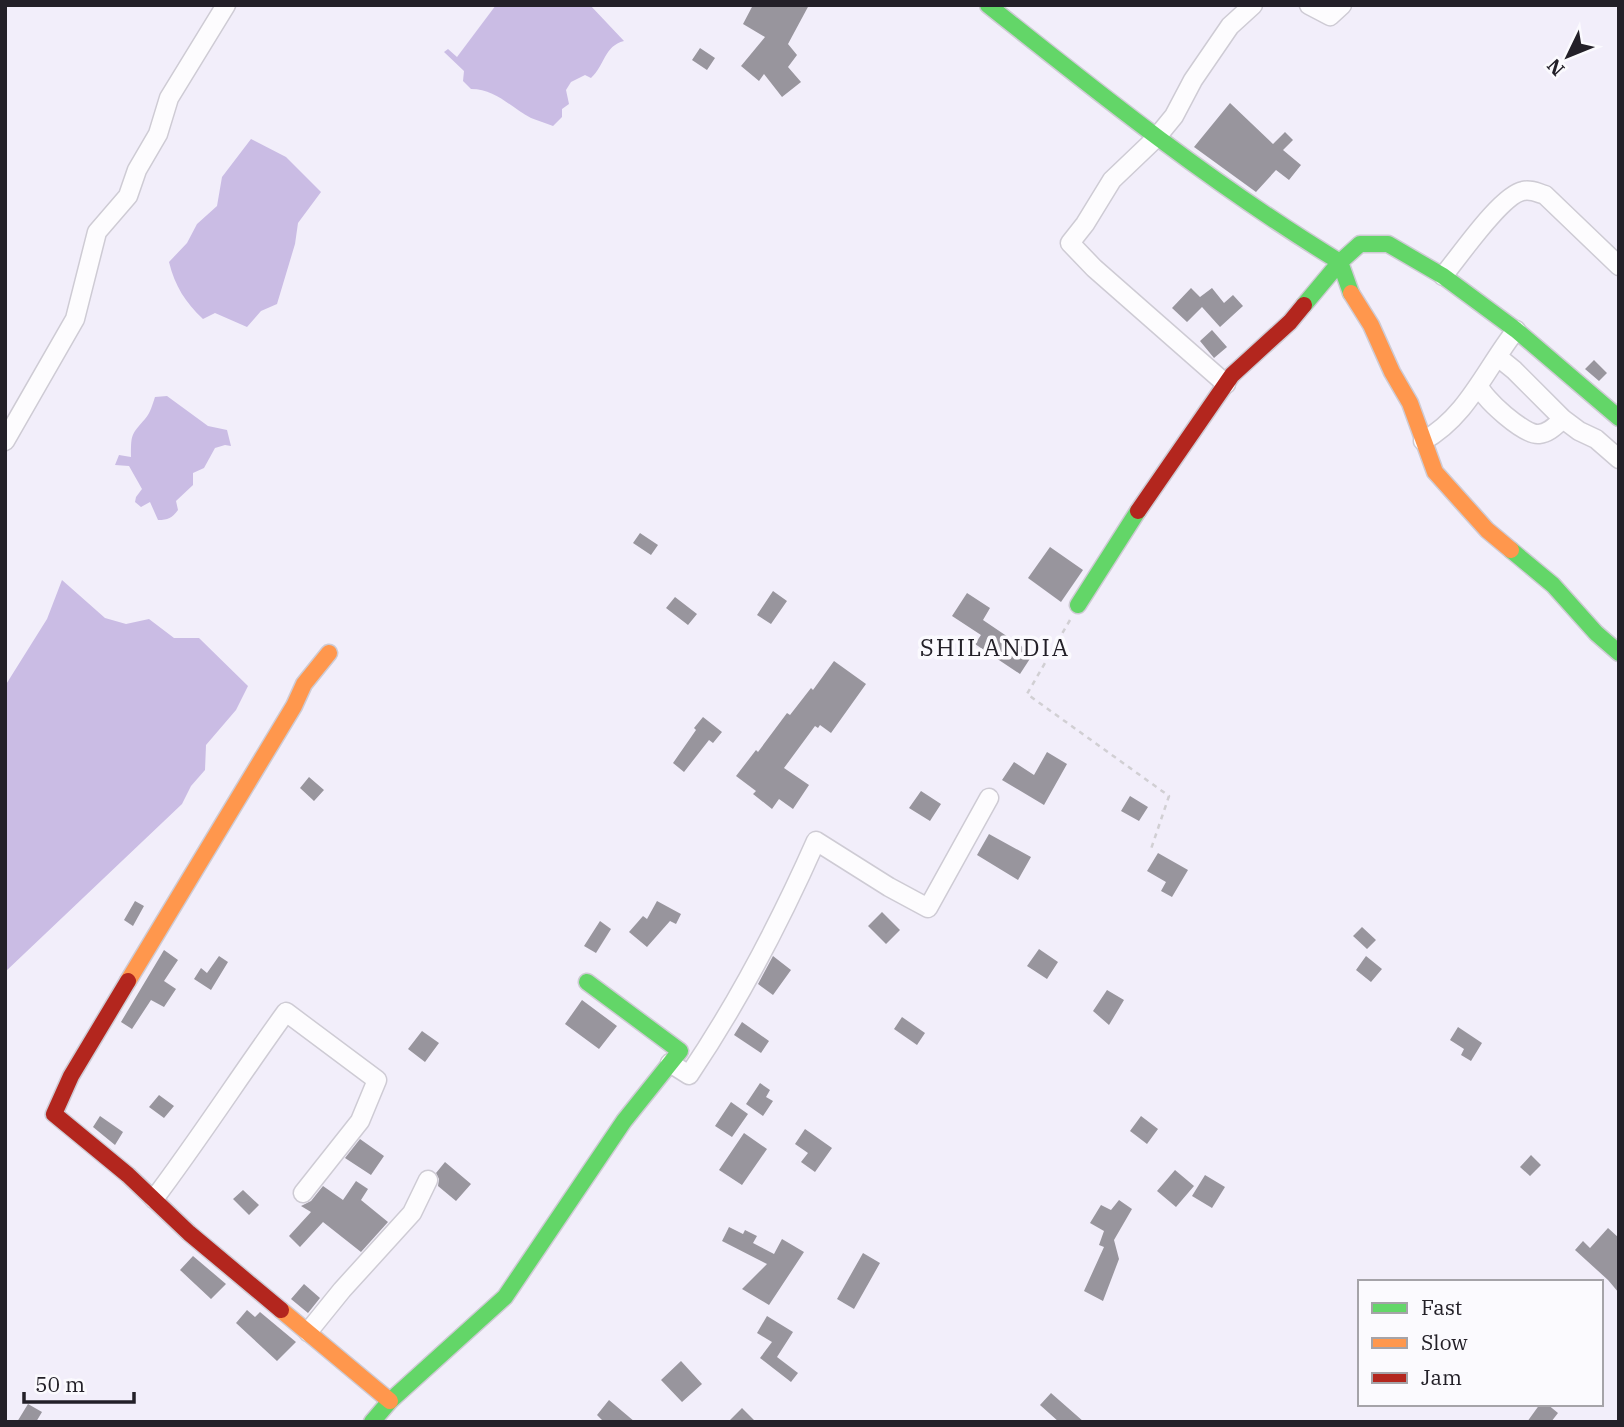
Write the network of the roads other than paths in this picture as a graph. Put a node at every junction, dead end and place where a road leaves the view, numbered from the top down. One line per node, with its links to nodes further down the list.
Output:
1 (226, 5): 17 (street)
2 (988, 5): 6 (street)
3 (1253, 5): 6 (street)
4 (1309, 5): 5 (street)
5 (1342, 5)
6 (1156, 138): 7 (street); 12 (street)
7 (1340, 262): 9 (street); 12 (street); 16 (street)
8 (1619, 266): 9 (street)
9 (1443, 276): 10 (street)
10 (1516, 330): 11 (street); 14 (street)
11 (1498, 358): 13 (street); 15 (street)
12 (1226, 384): 19 (street)
13 (1479, 385): 15 (street); 16 (street)
14 (1619, 418)
15 (1563, 419): 18 (street)
16 (1423, 440): 21 (street)
17 (5, 442)
18 (1619, 459)
19 (1078, 605)
20 (329, 653): 27 (street)
21 (1619, 653)
22 (989, 798): 24 (street)
23 (587, 982): 24 (street)
24 (670, 1063): 29 (street)
25 (428, 1180): 28 (street)
26 (303, 1193): 27 (street)
27 (154, 1199): 28 (street)
28 (308, 1332): 29 (street)
29 (383, 1414)

